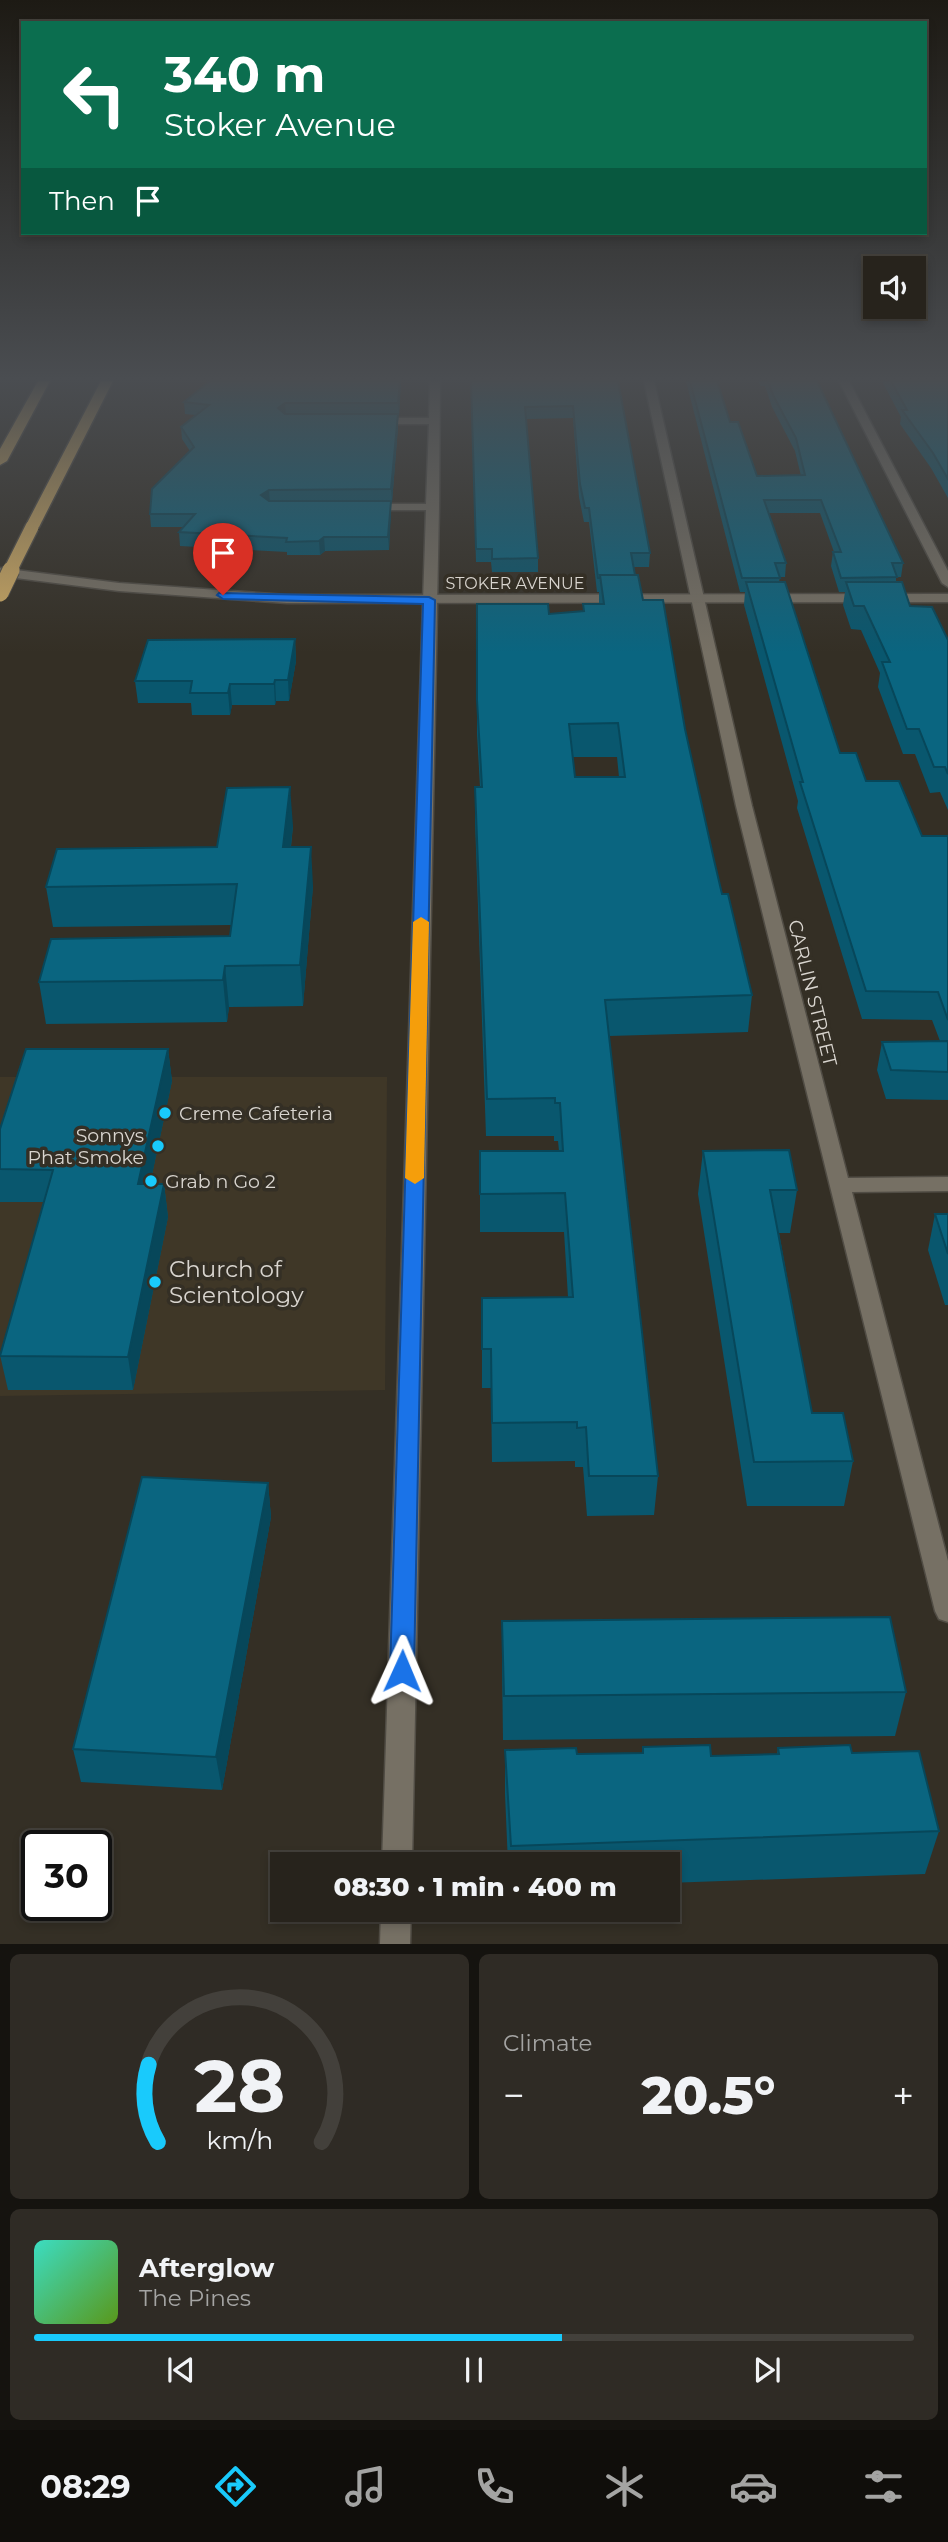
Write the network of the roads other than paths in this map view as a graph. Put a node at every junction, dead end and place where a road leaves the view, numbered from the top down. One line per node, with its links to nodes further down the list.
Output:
1 (60, 472): 9 (highway, bridge)
2 (433, 472): 5 (street)
3 (669, 472): 11 (street, CARLIN STREET)
4 (891, 472): 8 (street)
5 (433, 507): 6 (street); 12 (street)
6 (351, 508)
7 (0, 572): 12 (street, STOKER AVENUE)
8 (948, 583)
9 (0, 593)
10 (948, 598): 11 (street, STOKER AVENUE)
11 (698, 599): 12 (street, STOKER AVENUE); 14 (street, CARLIN STREET)
12 (429, 600): 16 (street)
13 (948, 1184): 14 (street)
14 (839, 1185): 15 (street, CARLIN STREET)
15 (948, 1611)
16 (397, 1852)
17 (396, 1922): 18 (street)
18 (395, 1944)

